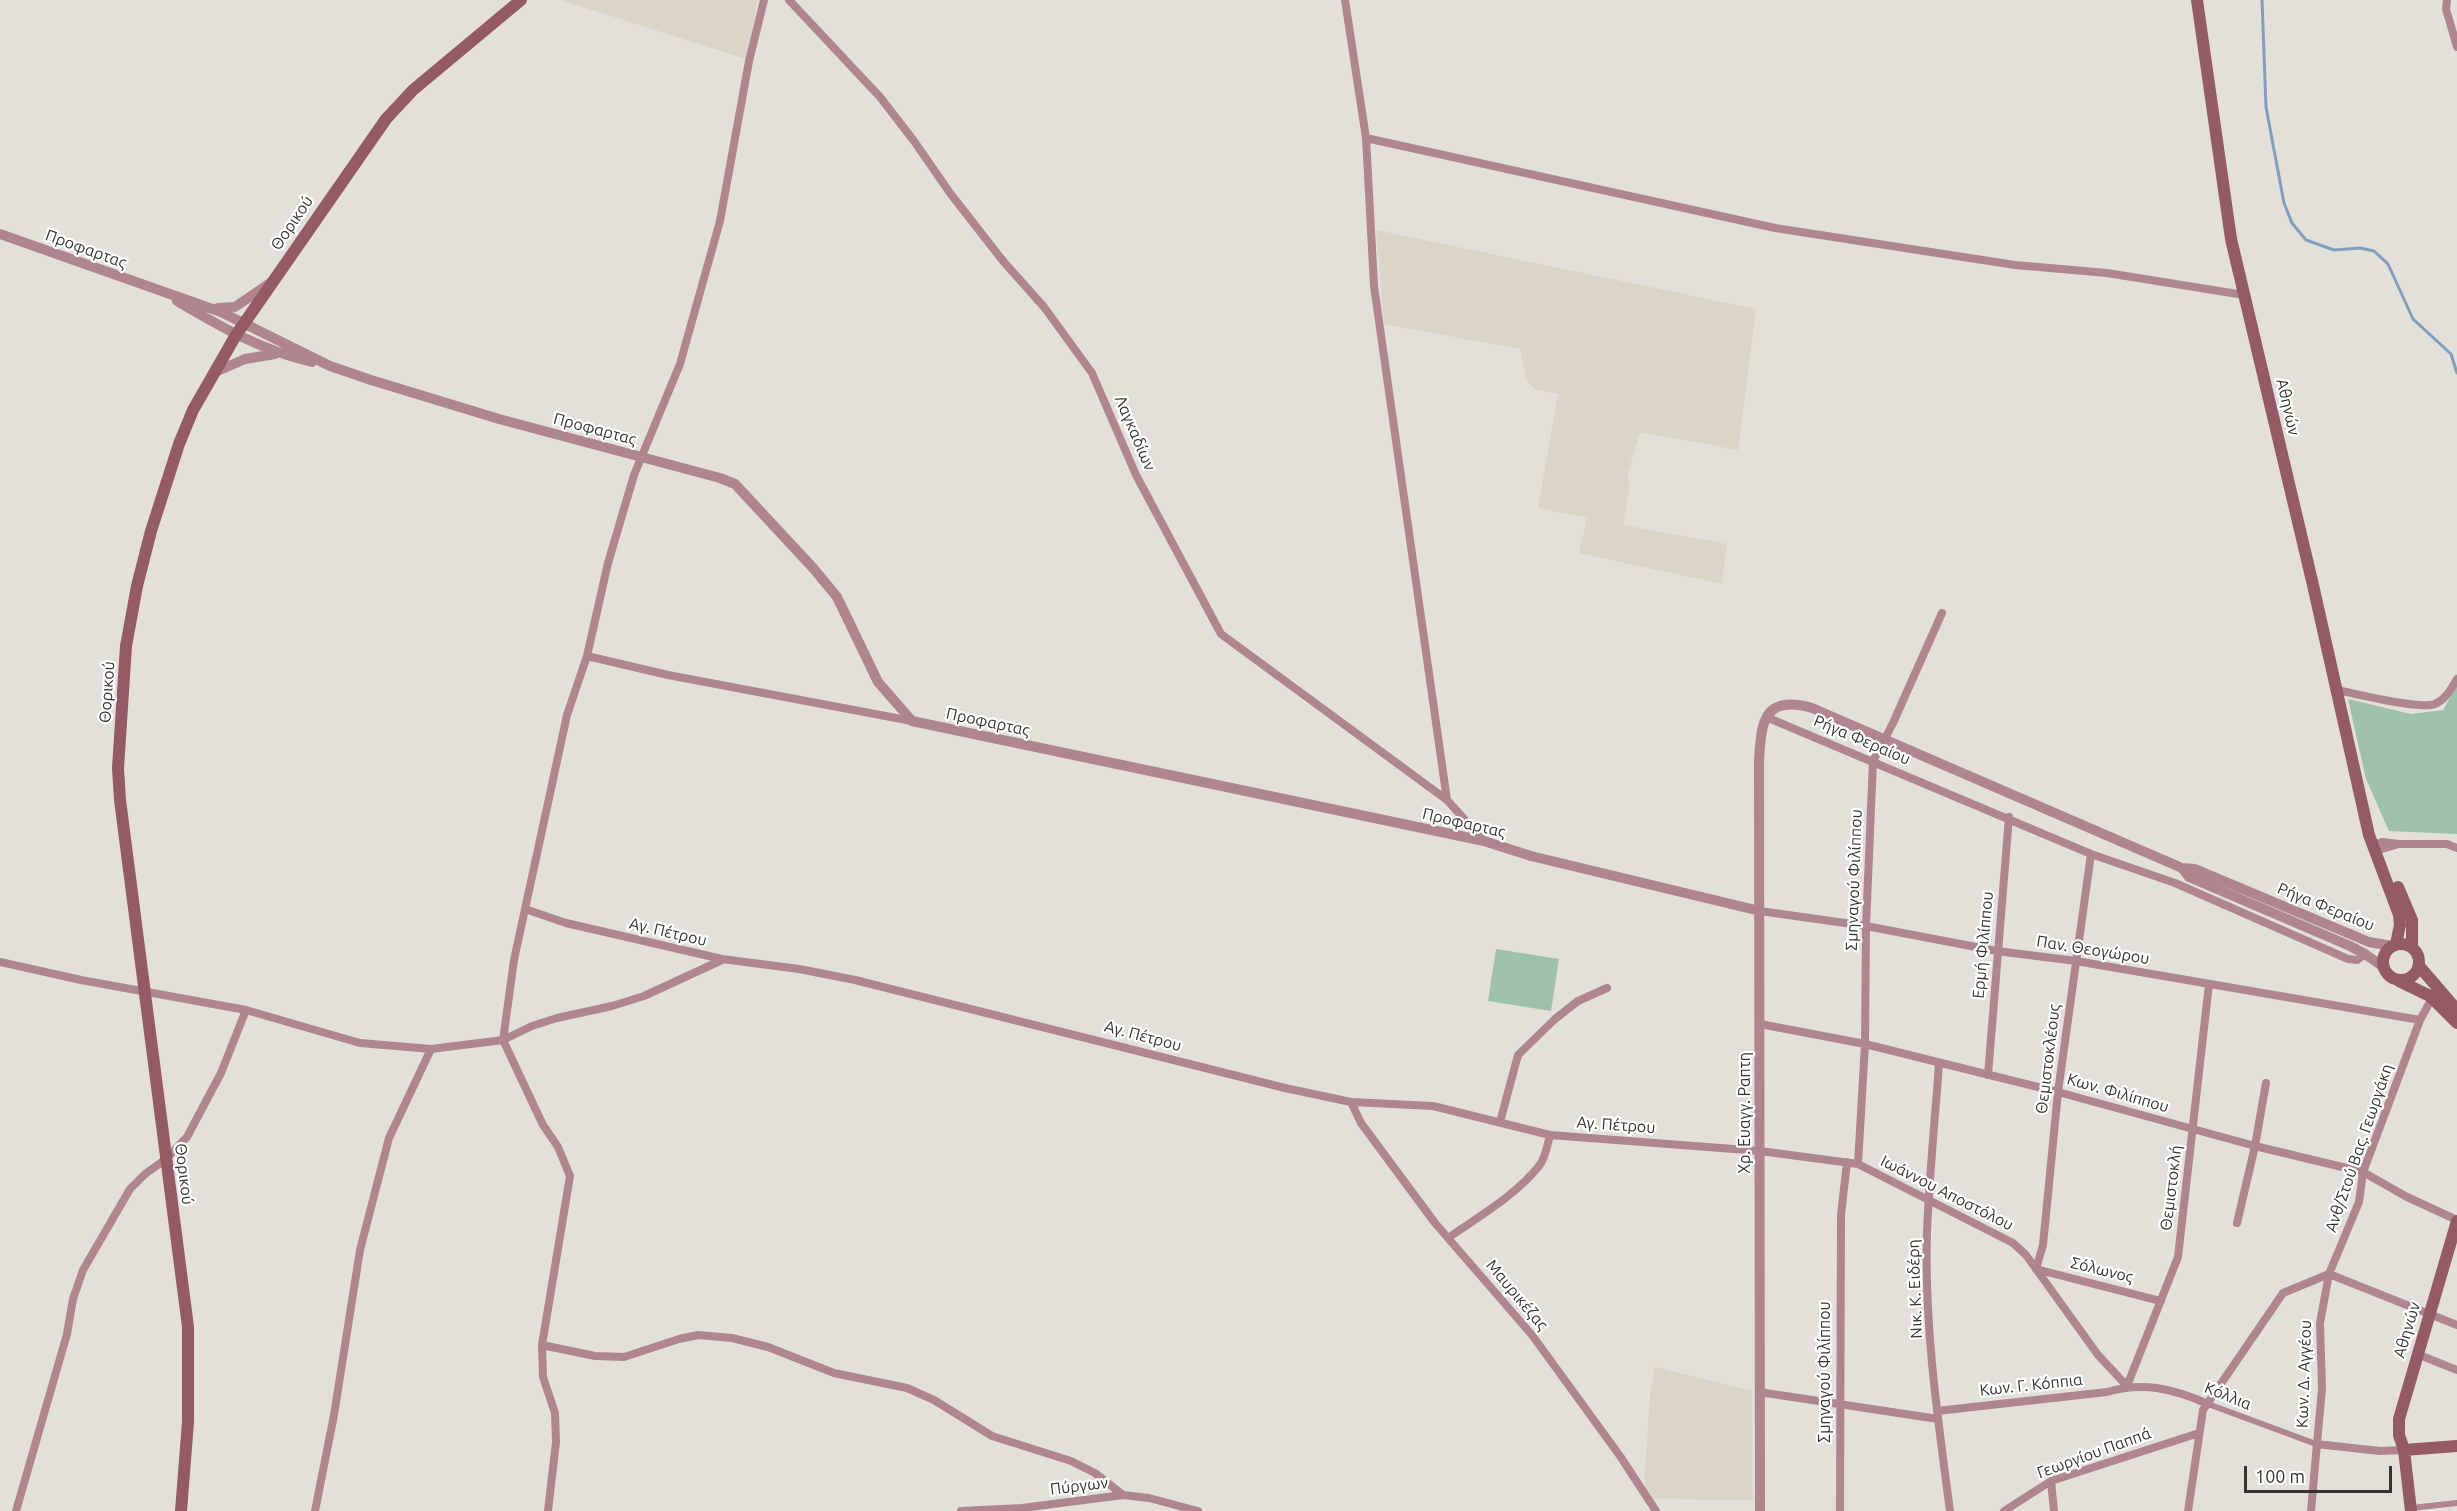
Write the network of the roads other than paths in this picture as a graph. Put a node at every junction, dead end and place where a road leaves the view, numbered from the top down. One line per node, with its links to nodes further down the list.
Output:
1 (521, 0): 10 (main road, Θορικού)
2 (764, 0): 19 (street)
3 (789, 0): 28 (street, Λαγκαδίων)
4 (1345, 0): 8 (street)
5 (2197, 0): 12 (main road, Αθηνών)
6 (2446, 0): 7 (street)
7 (2457, 47)
8 (1366, 138): 12 (street); 28 (street)
9 (0, 234): 11 (street, Προφαρτας)
10 (272, 281): 13 (street); 14 (main road, Θορικού)
11 (162, 293): 13 (street, Προφαρτας); 15 (street, Προφαρτας)
12 (2244, 295): 23 (main road, Αθηνών)
13 (199, 304): 14 (street, Προφαρτας)
14 (244, 323): 15 (main road, Θορικού); 17 (street, Προφαρτας)
15 (236, 335): 16 (street, Προφαρτας); 18 (main road, Θορικού)
16 (279, 354): 17 (street, Προφαρτας); 18 (street)
17 (330, 366): 19 (street, Προφαρτας)
18 (213, 373): 51 (main road, Θορικού)
19 (642, 457): 21 (street); 25 (street, Προφαρτας)
20 (1942, 613): 26 (street, Σμηναγού Φιλίππου)
21 (586, 656): 25 (street); 36 (street)
22 (2457, 679): 23 (street)
23 (2337, 690): 31 (main road, Αθηνών)
24 (1766, 717): 26 (street, Ρήγα Φεραίου); 27 (street, Ρήγα Φεραίου); 37 (street, Χρ. Ευαγγ. Ραπτη)
25 (912, 721): 30 (street, Προφαρτας)
26 (1884, 741): 27 (street, Σμηναγού Φιλίππου); 34 (street, Ρήγα Φεραίου)
27 (1873, 761): 29 (street, Ρήγα Φεραίου); 38 (street, Σμηναγού Φιλίππου)
28 (1446, 800): 30 (street, Λαγκαδίων)
29 (2008, 818): 33 (street, Ρήγα Φεραίου); 41 (street, Ερμή Φιλίππου)
30 (1484, 841): 37 (street, Προφαρτας)
31 (2378, 846): 32 (street); 39 (main road, Αθηνών); 40 (main road, Αθηνών)
32 (2457, 848)
33 (2091, 854): 35 (street, Ρήγα Φεραίου); 45 (street, Θεμιστοκλέους)
34 (2182, 868): 35 (street); 39 (street, Ρήγα Φεραίου); 42 (street, Ρήγα Φεραίου)
35 (2175, 884): 42 (street, Ρήγα Φεραίου)
36 (525, 909): 43 (street, Αγ. Πέτρου); 58 (street)
37 (1760, 911): 38 (street, Παν. Θεογώρου); 57 (street, Χρ. Ευαγγ. Ραπτη)
38 (1866, 926): 41 (street, Παν. Θεογώρου); 59 (street, Σμηναγού Φιλίππου)
39 (2394, 945): 40 (main road); 46 (main road)
40 (2412, 948): 47 (main road)
41 (1997, 951): 45 (street, Παν. Θεογώρου); 62 (street, Ερμή Φιλίππου)
42 (2365, 954): 46 (street, Ρήγα Φεραίου)
43 (722, 959): 58 (street); 65 (street, Αγ. Πέτρου)
44 (0, 962): 51 (street)
45 (2076, 962): 49 (street, Παν. Θεογώρου); 64 (street, Θεμιστοκλέους)
46 (2382, 966): 48 (main road)
47 (2419, 966): 48 (main road); 54 (main road)
48 (2398, 981): 52 (main road)
49 (2209, 984): 55 (street, Παν. Θεογώρου); 67 (street, Θεμιστοκλή)
50 (1607, 988): 66 (street)
51 (144, 992): 53 (street); 71 (main road, Θορικού)
52 (2432, 998): 55 (street, Ανθ/Στού Βας. Γεωργάκη); 56 (main road)
53 (246, 1010): 60 (street); 71 (street)
54 (2457, 1010)
55 (2420, 1020): 74 (street, Ανθ/Στού Βας. Γεωργάκη)
56 (2457, 1023)
57 (1760, 1024): 59 (street, Κων. Φιλίππου); 70 (street, Χρ. Ευαγγ. Ραπτη)
58 (503, 1040): 60 (street); 85 (street)
59 (1865, 1044): 61 (street, Κων. Φιλίππου); 73 (street, Σμηναγού Φιλίππου)
60 (431, 1049): 103 (street)
61 (1939, 1064): 62 (street, Κων. Φιλίππου); 75 (street, Νικ. Κ. Ειδέρη)
62 (1988, 1075): 64 (street, Κων. Φιλίππου)
63 (2266, 1083): 69 (street)
64 (2058, 1092): 67 (street, Κων. Φιλίππου); 80 (street, Θεμιστοκλέους)
65 (1351, 1102): 66 (street, Αγ. Πέτρου); 78 (street, Μαυρικέζας)
66 (1500, 1122): 68 (street, Αγ. Πέτρου)
67 (2193, 1130): 69 (street, Κων. Φιλίππου); 82 (street, Θεμιστοκλή)
68 (1550, 1135): 70 (street, Αγ. Πέτρου); 78 (street)
69 (2255, 1146): 74 (street, Κων. Φιλίππου); 77 (street)
70 (1760, 1151): 72 (street, Ιωάννου Αποστόλου); 89 (street, Χρ. Ευαγγ. Ραπτη)
71 (166, 1159): 101 (street); 102 (main road, Θορικού)
72 (1847, 1162): 73 (street, Ιωάννου Αποστόλου); 90 (street, Σμηναγού Φιλίππου)
73 (1858, 1164): 75 (street, Ιωάννου Αποστόλου)
74 (2363, 1172): 76 (street, Κων. Φιλίππου); 81 (street, Ανθ/Στού Βας. Γεωργάκη)
75 (1930, 1202): 80 (street, Ιωάννου Αποστόλου); 92 (street, Νικ. Κ. Ειδέρη)
76 (2457, 1221): 79 (main road, Αθηνών)
77 (2237, 1223)
78 (1448, 1238): 107 (street, Μαυρικέζας)
79 (2452, 1257): 83 (main road, Αθηνών)
80 (2036, 1269): 82 (street, Σόλωνος); 88 (street, Ιωάννου Αποστόλου)
81 (2329, 1274): 83 (street); 91 (street); 94 (street, Κων. Δ. Αγγέου)
82 (2161, 1301): 88 (street, Θεμιστοκλή)
83 (2430, 1314): 84 (street); 86 (main road, Αθηνών)
84 (2457, 1324)
85 (542, 1345): 98 (street); 104 (street)
86 (2417, 1354): 87 (street); 96 (main road, Αθηνών)
87 (2457, 1370)
88 (2127, 1386): 91 (street, Κόλλια); 92 (street, Κων. Γ. Κόππια)
89 (1759, 1392): 90 (street, Κων. Γ. Κόππια); 108 (street, Χρ. Ευαγγ. Ραπτη)
90 (1840, 1404): 92 (street, Κων. Γ. Κόππια); 109 (street, Σμηναγού Φιλίππου)
91 (2208, 1404): 93 (street); 94 (street, Κόλλια)
92 (1938, 1415): 110 (street, Νικ. Κ. Ειδέρη)
93 (2199, 1432): 97 (street, Γεωργίου Παππά); 113 (street)
94 (2316, 1444): 96 (street); 114 (street, Κων. Δ. Αγγέου)
95 (2457, 1446): 96 (main road)
96 (2404, 1450): 100 (main road, Αθηνών)
97 (2051, 1482): 111 (street, Γεωργίου Παππά); 112 (street)
98 (1123, 1495): 105 (street, Πύργων); 106 (street, Πύργων)
99 (2457, 1503): 100 (street)
100 (2411, 1510)
101 (16, 1511)
102 (181, 1511)
103 (315, 1511)
104 (548, 1511)
105 (961, 1511)
106 (1198, 1511)
107 (1656, 1511)
108 (1760, 1511)
109 (1840, 1511)
110 (1950, 1511)
111 (2004, 1511)
112 (2054, 1511)
113 (2188, 1511)
114 (2311, 1511)

